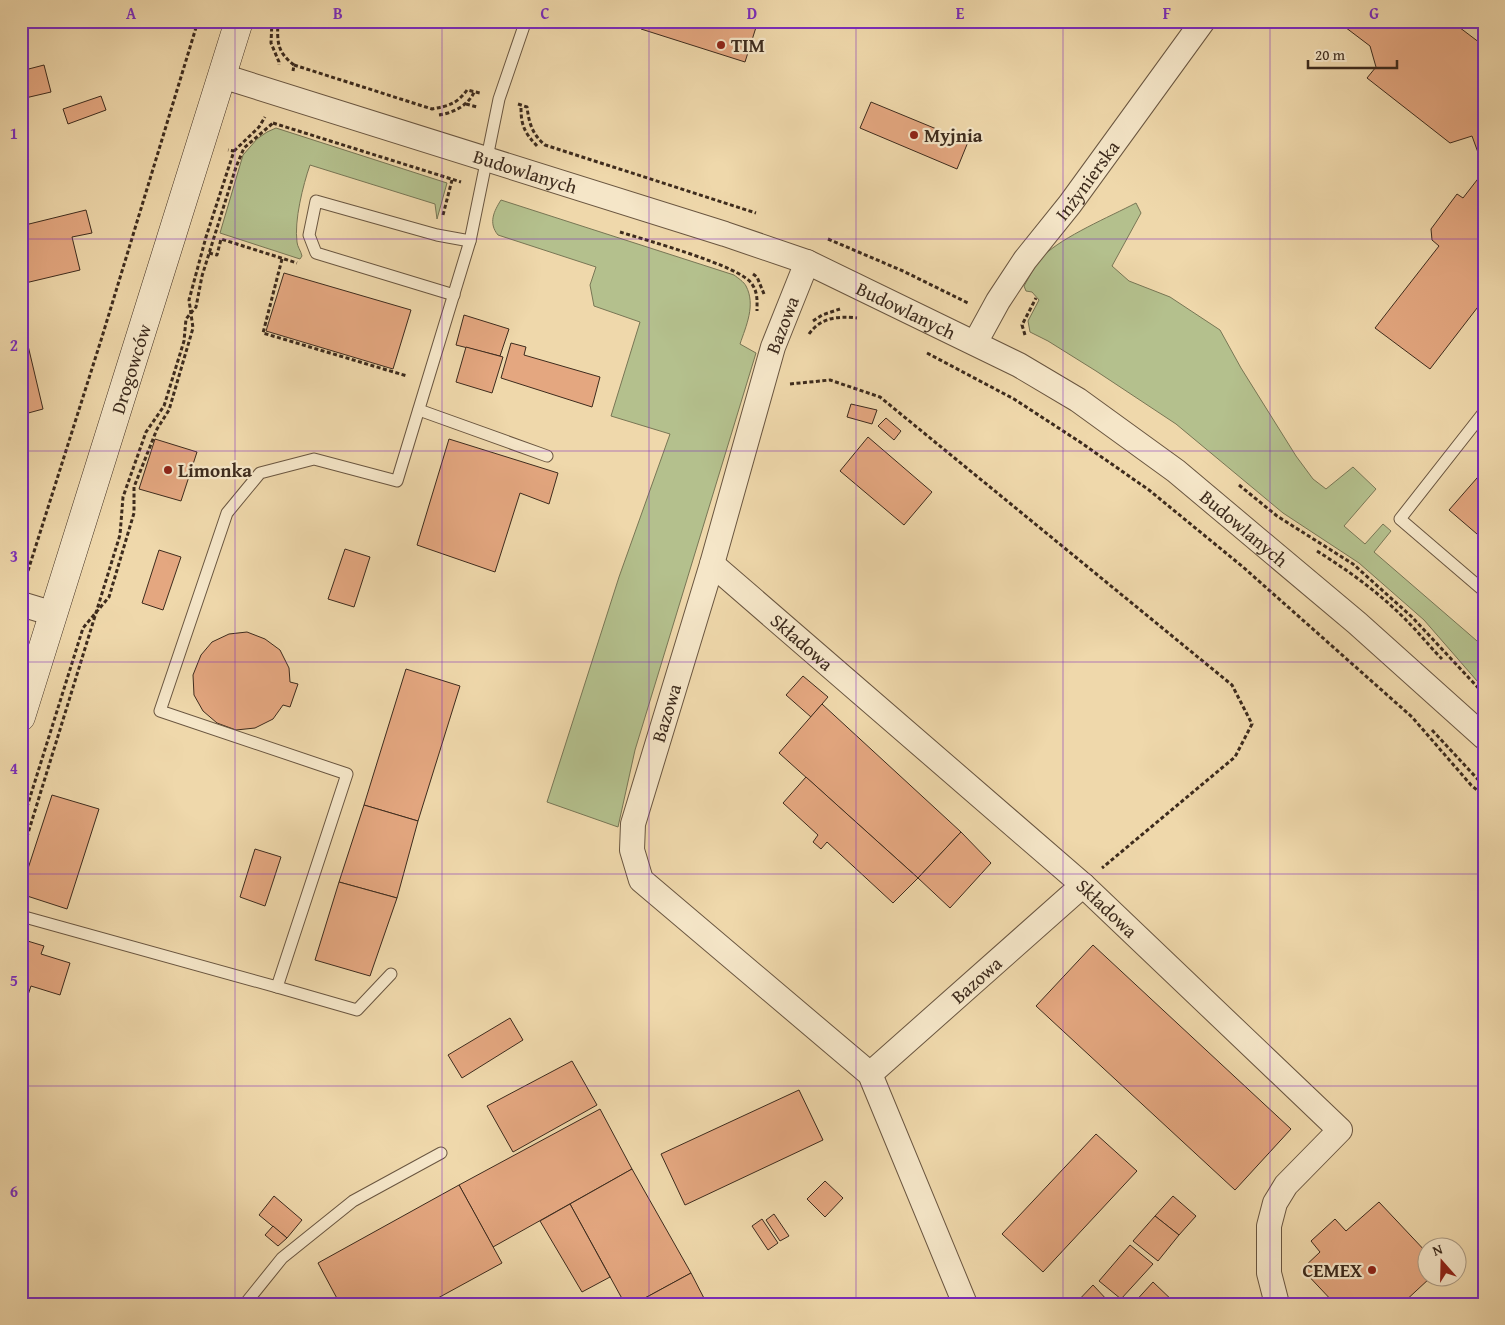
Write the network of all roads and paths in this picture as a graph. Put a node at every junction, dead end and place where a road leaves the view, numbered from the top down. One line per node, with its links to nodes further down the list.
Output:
1 (198, 21): 38 (path)
2 (239, 21): 7 (main road, Drogowców)
3 (278, 21): 6 (path)
4 (1203, 21): 29 (street, Inżynierska)
5 (525, 23): 12 (lane)
6 (294, 65): 8 (path); 9 (path)
7 (222, 76): 9 (street, Budowlanych); 11 (main road, Drogowców)
8 (467, 90)
9 (284, 95): 10 (path); 12 (street, Budowlanych)
10 (273, 123): 13 (path); 18 (path)
11 (201, 142): 24 (path); 40 (main road, Drogowców)
12 (486, 159): 14 (lane); 20 (street, Budowlanych)
13 (452, 180): 14 (path); 15 (path)
14 (481, 187): 17 (lane)
15 (446, 204)
16 (612, 230): 25 (path)
17 (470, 241): 22 (lane); 22 (lane)
18 (209, 253): 19 (path); 24 (path)
19 (282, 259): 21 (path); 31 (path)
20 (807, 262): 29 (street, Budowlanych); 32 (street, Bazowa)
21 (306, 266)
22 (454, 295): 33 (lane)
23 (848, 310): 27 (path)
24 (191, 311): 39 (path); 39 (path)
25 (756, 312)
26 (857, 318): 28 (path)
27 (807, 324)
28 (806, 342)
29 (975, 343): 43 (street, Budowlanych)
30 (919, 349): 45 (path)
31 (412, 377)
32 (761, 386): 36 (street, Bazowa); 48 (path)
33 (418, 410): 35 (lane); 51 (lane)
34 (1484, 412): 37 (lane)
35 (547, 456)
36 (712, 564): 48 (street, Składowa); 52 (street, Bazowa)
37 (1484, 591)
38 (22, 594): 40 (street)
39 (98, 611): 46 (path); 47 (path)
40 (54, 614): 41 (main road, Drogowców)
41 (21, 717)
42 (1430, 727): 44 (path)
43 (1484, 737)
44 (1484, 786)
45 (1484, 796)
46 (21, 826)
47 (21, 856)
48 (1083, 885): 52 (street, Bazowa); 56 (street, Składowa)
49 (21, 916): 51 (lane)
50 (392, 974): 51 (lane)
51 (277, 987)
52 (870, 1074): 55 (street, Bazowa)
53 (441, 1153): 54 (lane)
54 (245, 1304)
55 (965, 1304)
56 (1277, 1304)

